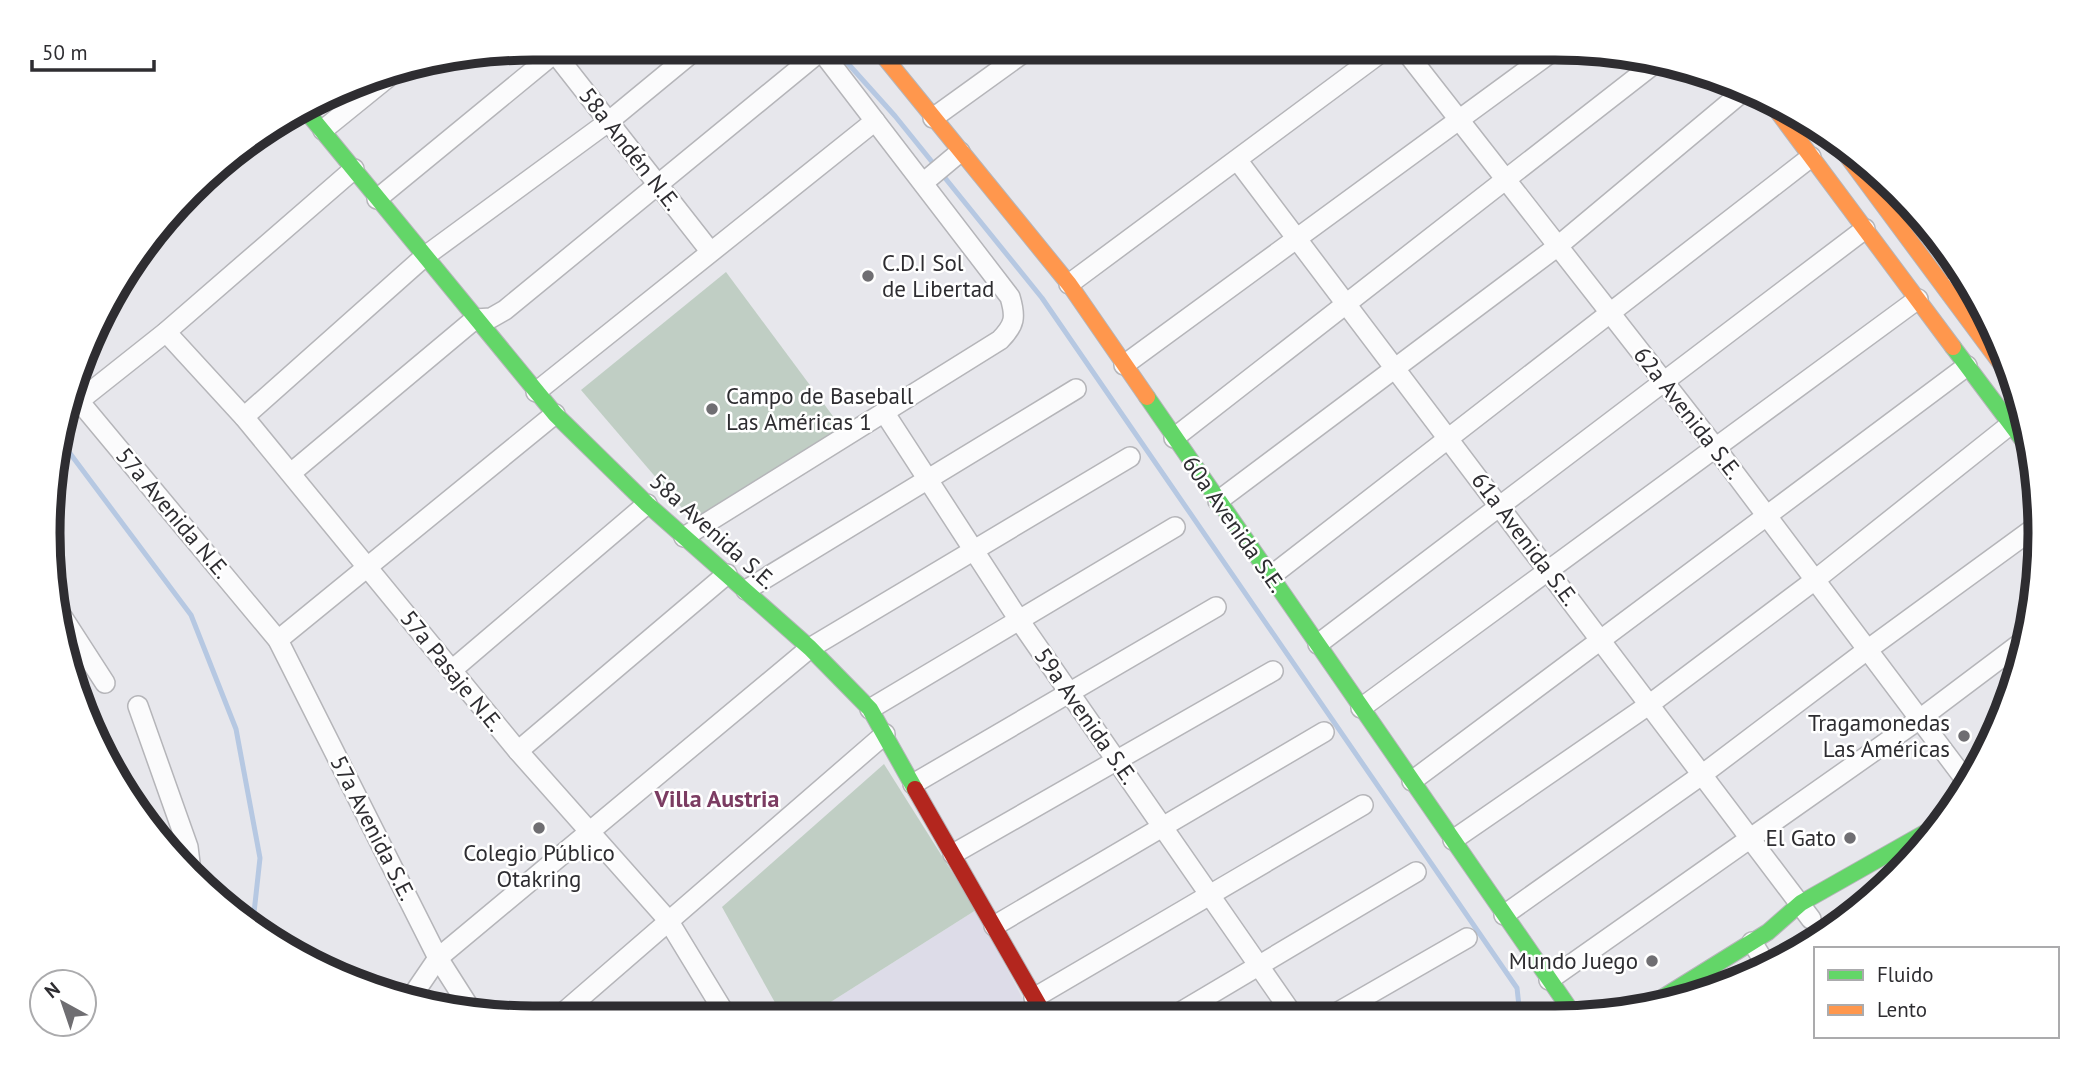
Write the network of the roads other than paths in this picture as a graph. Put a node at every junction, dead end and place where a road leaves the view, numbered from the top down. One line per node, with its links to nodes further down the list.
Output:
1 (543, 60): 30 (street)
2 (564, 60): 19 (street, 58a Andén N.E.)
3 (683, 60): 19 (street)
4 (807, 60): 29 (street)
5 (828, 60): 17 (street)
6 (891, 60): 15 (street, 60a Avenida S.E.)
7 (1013, 60): 15 (street)
8 (1371, 60): 25 (street)
9 (1412, 60): 18 (street, 62a Avenida S.E.)
10 (1541, 60): 18 (street)
11 (1647, 69): 28 (street)
12 (376, 87): 20 (street)
13 (1737, 97): 33 (street)
14 (310, 115): 20 (street, 58a Avenida S.E.)
15 (933, 118): 27 (street, 60a Avenida S.E.)
16 (1782, 118): 21 (street)
17 (875, 121): 27 (street); 34 (street)
18 (1460, 121): 28 (street, 62a Avenida S.E.); 32 (street)
19 (608, 122): 29 (street, 58a Andén N.E.); 35 (street)
20 (323, 130): 26 (street, 58a Avenida S.E.)
21 (1827, 147)
22 (1829, 147): 40 (street)
23 (1829, 148): 31 (street)
24 (1830, 148): 38 (street)
25 (1238, 161): 32 (street, 61a Avenida S.E.); 37 (street)
26 (354, 169): 30 (street, 58a Avenida S.E.); 42 (street)
27 (941, 169): 37 (street, 60a Avenida S.E.); 52 (street)
28 (1507, 181): 33 (street, 62a Avenida S.E.); 39 (street)
29 (658, 185): 34 (street, 58a Andén N.E.); 41 (street)
30 (377, 199): 35 (street, 58a Avenida S.E.)
31 (1865, 229): 38 (street); 47 (street)
32 (1297, 238): 39 (street, 61a Avenida S.E.); 44 (street)
33 (1558, 246): 40 (street, 62a Avenida S.E.); 46 (street)
34 (710, 251): 50 (street)
35 (424, 257): 41 (street, 58a Avenida S.E.); 54 (street)
36 (1954, 280): 38 (lane)
37 (1069, 284): 44 (street, 60a Avenida S.E.)
38 (1930, 293): 43 (street); 45 (street); 59 (street)
39 (1347, 305): 46 (street, 61a Avenida S.E.); 57 (street)
40 (1610, 313): 47 (street, 62a Avenida S.E.); 58 (street)
41 (475, 318): 50 (street, 58a Avenida S.E.); 61 (street)
42 (166, 332): 48 (street); 54 (street, 57a Pasaje N.E.)
43 (1995, 363)
44 (1124, 365): 57 (street, 60a Avenida S.E.)
45 (1967, 366): 55 (street); 66 (street)
46 (1396, 369): 58 (street, 61a Avenida S.E.); 63 (street)
47 (1664, 383): 59 (street, 62a Avenida S.E.); 65 (street)
48 (83, 387)
49 (1076, 389): 62 (street)
50 (536, 392): 53 (street, 58a Avenida S.E.)
51 (80, 397): 80 (street, 57a Avenida N.E.)
52 (884, 412): 62 (street, 59a Avenida S.E.); 69 (street)
53 (555, 414): 64 (street, 58a Avenida S.E.); 71 (street)
54 (244, 417): 61 (street, 57a Pasaje N.E.)
55 (2011, 424): 56 (street); 75 (street)
56 (2016, 430)
57 (1174, 438): 63 (street, 60a Avenida S.E.)
58 (1448, 438): 65 (street, 61a Avenida S.E.); 74 (street)
59 (1715, 447): 66 (street, 62a Avenida S.E.); 72 (street)
60 (1130, 457): 70 (street)
61 (291, 473): 71 (street, 57a Pasaje N.E.)
62 (926, 481): 70 (street, 59a Avenida S.E.); 76 (street)
63 (1218, 501): 74 (street, 60a Avenida S.E.)
64 (647, 504): 69 (street, 58a Avenida S.E.); 86 (street)
65 (1499, 505): 72 (street, 61a Avenida S.E.); 82 (street)
66 (1768, 517): 75 (street, 62a Avenida S.E.); 81 (street)
67 (1175, 527): 78 (street)
68 (2028, 533): 85 (street)
69 (684, 537): 73 (street, 58a Avenida S.E.)
70 (972, 550): 78 (street, 59a Avenida S.E.); 83 (street)
71 (367, 566): 80 (street); 86 (street, 57a Pasaje N.E.)
72 (1549, 571): 81 (street, 61a Avenida S.E.); 92 (street)
73 (727, 575): 76 (street, 58a Avenida S.E.); 97 (street)
74 (1271, 576): 82 (street, 60a Avenida S.E.)
75 (1815, 580): 85 (street, 62a Avenida S.E.); 90 (street)
76 (746, 590): 83 (street, 58a Avenida S.E.)
77 (1216, 607): 89 (street)
78 (1019, 620): 89 (street, 59a Avenida S.E.); 93 (street)
79 (70, 628): 88 (street)
80 (278, 640): 120 (street, 57a Avenida S.E.)
81 (1601, 640): 90 (street, 61a Avenida S.E.); 101 (street)
82 (1318, 644): 92 (street, 60a Avenida S.E.)
83 (810, 648): 93 (street, 58a Avenida S.E.); 105 (street)
84 (2013, 649): 94 (street)
85 (1867, 650): 94 (street, 62a Avenida S.E.); 100 (street)
86 (452, 670): 97 (street, 57a Pasaje N.E.)
87 (1273, 671): 98 (street)
88 (105, 683)
89 (1069, 693): 98 (street, 59a Avenida S.E.); 102 (street)
90 (1650, 704): 100 (street, 61a Avenida S.E.); 107 (street)
91 (138, 706): 110 (street)
92 (1362, 708): 101 (street, 60a Avenida S.E.)
93 (870, 709): 96 (street, 58a Avenida S.E.)
94 (1921, 718): 99 (street, 62a Avenida S.E.); 106 (street)
95 (1324, 732): 104 (street)
96 (885, 734): 102 (street, 58a Avenida S.E.); 115 (street)
97 (518, 751): 105 (street, 57a Pasaje N.E.)
98 (1117, 760): 104 (street, 59a Avenida S.E.); 109 (street)
99 (1961, 774)
100 (1703, 775): 106 (street, 61a Avenida S.E.); 114 (street)
101 (1412, 781): 107 (street, 60a Avenida S.E.)
102 (913, 784): 109 (street, 58a Avenida S.E.)
103 (1363, 805): 112 (street)
104 (1163, 827): 112 (street, 59a Avenida S.E.); 116 (street)
105 (591, 833): 115 (street, 57a Pasaje N.E.); 120 (street)
106 (1750, 837): 113 (street, 61a Avenida S.E.); 122 (street)
107 (1453, 840): 114 (street, 60a Avenida S.E.)
108 (1911, 844): 113 (street)
109 (953, 854): 116 (street, 58a Avenida S.E.)
110 (189, 859)
111 (1416, 872): 121 (street)
112 (1210, 895): 121 (street, 59a Avenida S.E.); 125 (street)
113 (1812, 912): 117 (street)
114 (1504, 915): 122 (street, 60a Avenida S.E.)
115 (668, 920): 127 (street); 128 (street, 57a Pasaje N.E.)
116 (994, 926): 125 (street, 58a Avenida S.E.)
117 (1760, 937): 119 (street); 124 (street)
118 (1467, 938): 132 (street)
119 (1765, 957)
120 (438, 958): 123 (street); 126 (street, 57a Avenida S.E.)
121 (1259, 965): 130 (street); 131 (street, 59a Avenida S.E.)
122 (1549, 980): 133 (street, 60a Avenida S.E.)
123 (415, 991)
124 (1673, 991)
125 (1034, 998): 129 (street, 58a Avenida S.E.)
126 (465, 1001)
127 (571, 1006)
128 (720, 1006)
129 (1039, 1006)
130 (1191, 1006)
131 (1286, 1006)
132 (1349, 1006)
133 (1567, 1006)

